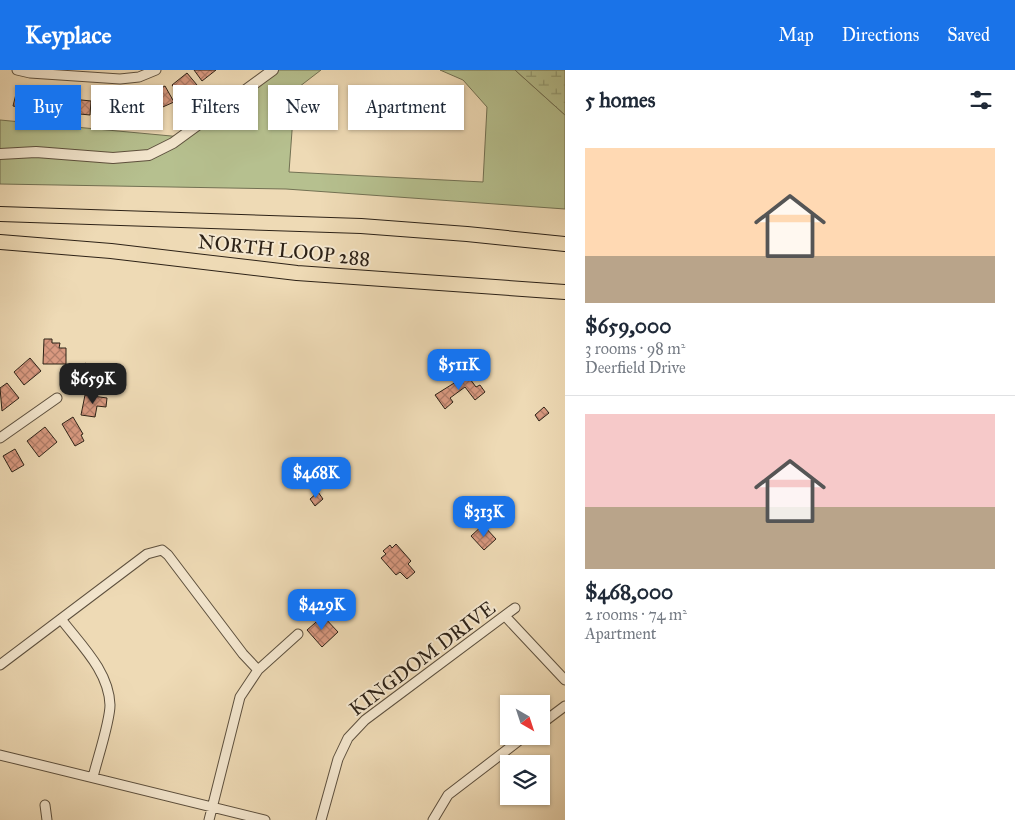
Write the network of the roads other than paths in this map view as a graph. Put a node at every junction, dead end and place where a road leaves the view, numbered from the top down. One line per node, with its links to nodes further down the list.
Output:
1 (18, 70): 2 (street)
2 (156, 70)
3 (273, 70): 4 (street)
4 (0, 154)
5 (0, 214): 7 (highway, NORTH LOOP 288)
6 (0, 242): 8 (highway, NORTH LOOP 288)
7 (565, 244)
8 (565, 292)
9 (57, 398): 10 (street)
10 (0, 438)
11 (515, 608): 12 (street, KINGDOM DRIVE)
12 (505, 616): 17 (street); 28 (street, KINGDOM DRIVE)
13 (61, 619): 15 (street); 16 (street); 22 (street)
14 (298, 634): 16 (street)
15 (0, 665)
16 (258, 670): 24 (street)
17 (565, 680)
18 (565, 706): 19 (street)
19 (550, 717)
20 (513, 745): 29 (street)
21 (0, 754): 22 (street)
22 (93, 777): 24 (street)
23 (45, 805): 25 (street)
24 (214, 807): 26 (street); 27 (street)
25 (47, 820)
26 (209, 820)
27 (265, 820)
28 (321, 820)
29 (433, 820)

